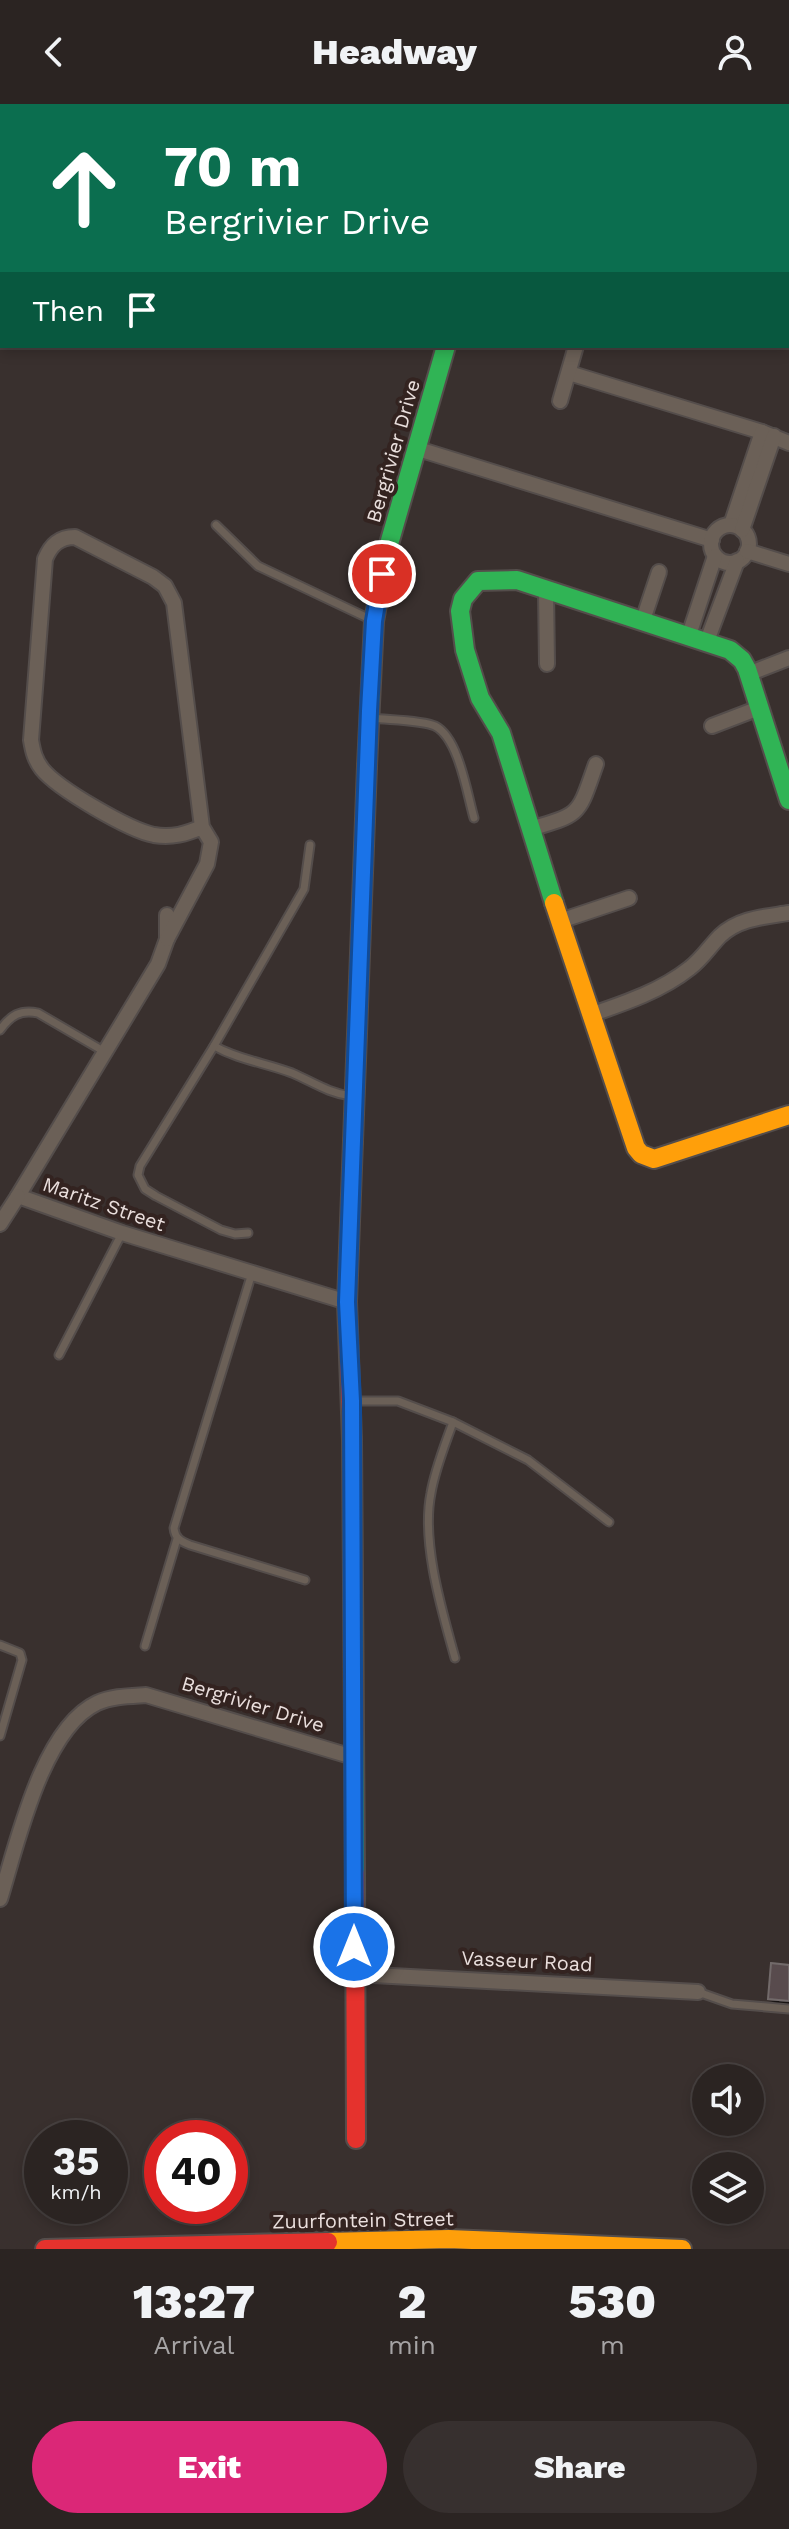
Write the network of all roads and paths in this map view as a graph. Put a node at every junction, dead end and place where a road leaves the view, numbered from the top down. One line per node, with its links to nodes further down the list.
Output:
1 (445, 348): 6 (street, Bergrivier Drive)
2 (575, 348): 3 (street)
3 (569, 373): 4 (street); 5 (street)
4 (560, 401)
5 (779, 437): 8 (street)
6 (415, 448): 9 (street); 16 (street, Bergrivier Drive)
7 (216, 525): 16 (lane)
8 (737, 528): 9 (street); 11 (street)
9 (712, 540): 10 (street)
10 (715, 556): 11 (street); 17 (street)
11 (742, 556): 12 (street); 17 (street)
12 (789, 564)
13 (659, 572): 15 (street)
14 (546, 590): 15 (street); 19 (street); 29 (street)
15 (643, 620): 17 (street)
16 (374, 621): 22 (street, Bergrivier Drive)
17 (698, 638): 20 (street)
18 (789, 658): 20 (street)
19 (547, 664)
20 (748, 674): 21 (street)
21 (759, 708): 23 (street); 25 (street)
22 (369, 718): 27 (lane); 40 (street, Bergrivier Drive)
23 (712, 726)
24 (596, 764): 29 (street)
25 (784, 765): 26 (street)
26 (789, 800)
27 (474, 818)
28 (202, 827): 28 (street); 35 (street)
29 (530, 829): 34 (street)
30 (310, 845): 38 (lane)
31 (629, 898): 34 (street)
32 (789, 913): 36 (street)
33 (167, 915): 35 (street, Maritz Street)
34 (560, 921): 36 (street)
35 (167, 939): 39 (street, Maritz Street)
36 (590, 1015): 41 (street)
37 (0, 1030): 39 (lane)
38 (214, 1046): 40 (lane); 45 (lane)
39 (105, 1052): 42 (street, Maritz Street)
40 (353, 1097): 47 (street, Bergrivier Drive)
41 (789, 1115)
42 (18, 1196): 43 (street); 44 (street, Maritz Street)
43 (0, 1224)
44 (122, 1233): 46 (street, Maritz Street); 48 (lane)
45 (248, 1233)
46 (252, 1273): 47 (street, Maritz Street); 52 (lane)
47 (347, 1302): 49 (street, Bergrivier Drive)
48 (59, 1355)
49 (352, 1401): 50 (lane); 58 (street, Bergrivier Drive)
50 (453, 1422): 51 (lane); 56 (lane)
51 (609, 1522)
52 (177, 1539): 53 (lane); 55 (lane)
53 (305, 1580)
54 (0, 1645): 57 (lane)
55 (145, 1646)
56 (455, 1658)
57 (0, 1736)
58 (353, 1757): 59 (street, Bergrivier Drive); 61 (street)
59 (4, 1869): 60 (street, Bergrivier Drive)
60 (0, 1899)
61 (354, 1974): 62 (street, Vasseur Road); 64 (street)
62 (698, 1992): 63 (lane)
63 (789, 2009)
64 (356, 2139)
65 (45, 2249): 66 (street, Zuurfontein Street)
66 (682, 2249)

